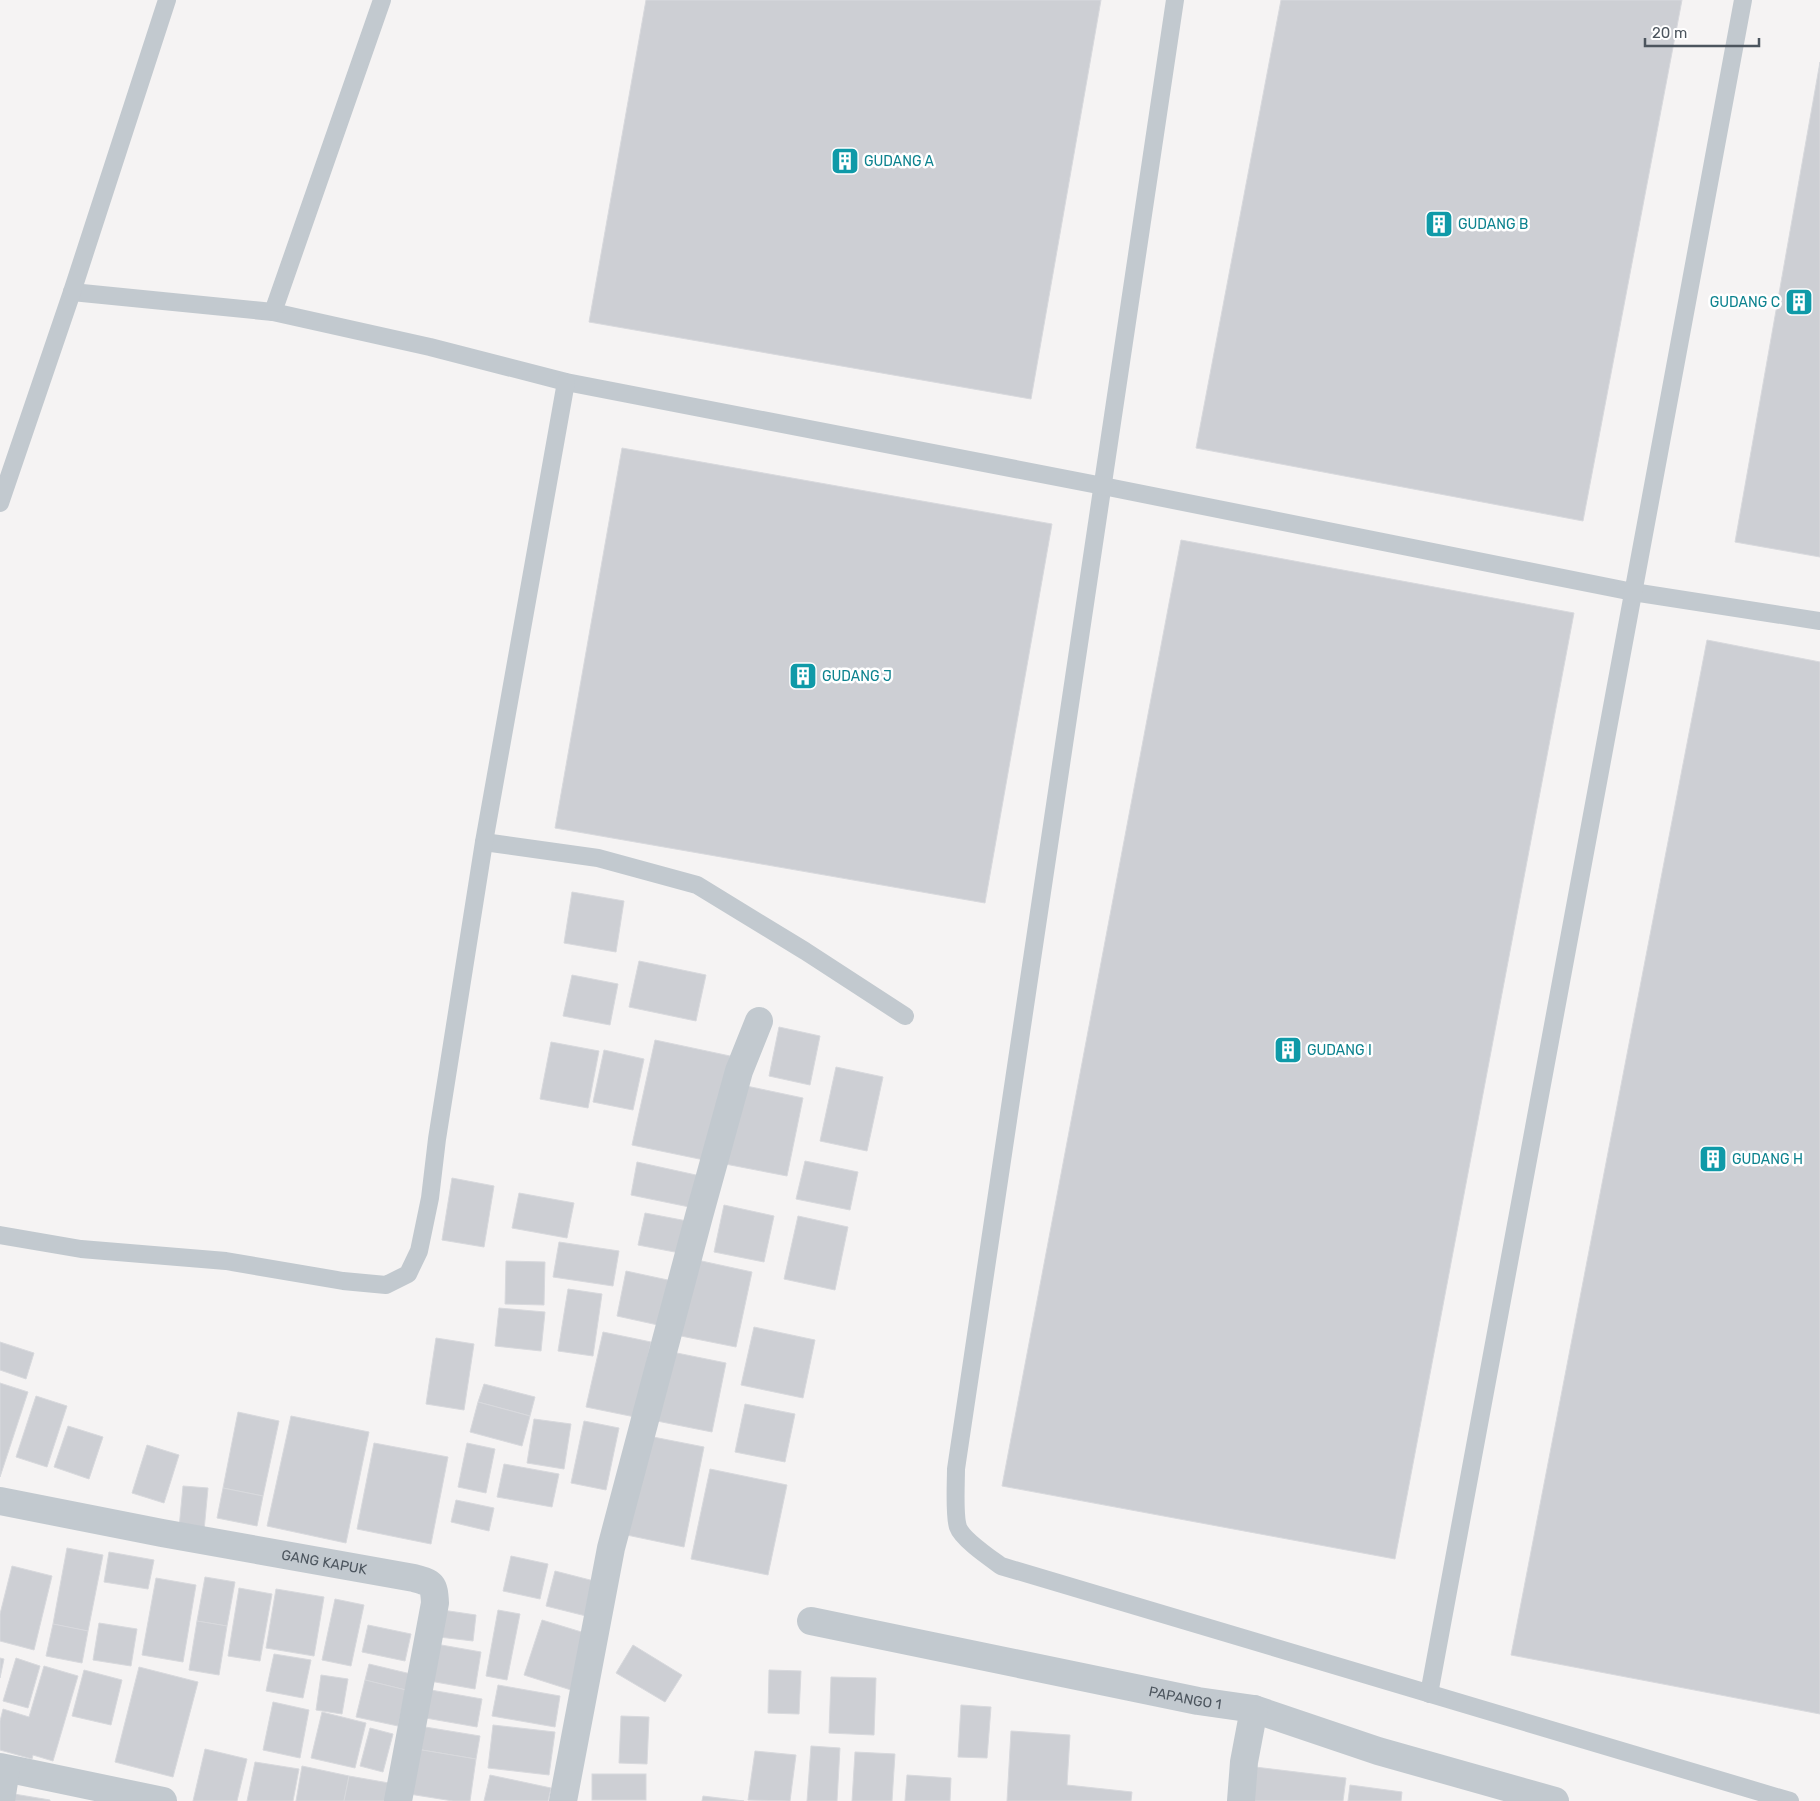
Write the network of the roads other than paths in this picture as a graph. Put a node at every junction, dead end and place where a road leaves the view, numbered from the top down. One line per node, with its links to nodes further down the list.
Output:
1 (167, 0): 5 (lane)
2 (382, 0): 6 (lane)
3 (1176, 0): 8 (lane)
4 (1742, 0): 10 (lane)
5 (72, 292): 6 (lane); 9 (lane)
6 (273, 312): 7 (lane)
7 (566, 382): 8 (lane); 12 (lane)
8 (1103, 486): 10 (lane); 18 (lane)
9 (0, 503)
10 (1633, 592): 11 (lane); 18 (lane)
11 (1820, 621)
12 (484, 842): 13 (lane); 15 (lane)
13 (905, 1016)
14 (759, 1021): 24 (street)
15 (0, 1235)
16 (0, 1501): 23 (street, GANG KAPUK)
17 (811, 1621): 19 (street, PAPANGO 1)
18 (1429, 1694): 27 (lane)
19 (1254, 1709): 25 (street); 26 (street, PAPANGO 1)
20 (3, 1768): 21 (street); 22 (street)
21 (1, 1801)
22 (163, 1801)
23 (398, 1801)
24 (563, 1801)
25 (1241, 1801)
26 (1555, 1801)
27 (1790, 1801)

